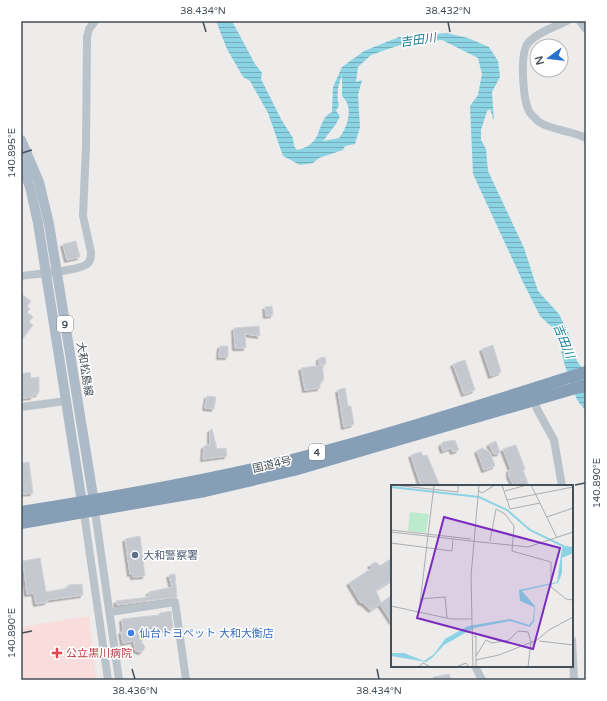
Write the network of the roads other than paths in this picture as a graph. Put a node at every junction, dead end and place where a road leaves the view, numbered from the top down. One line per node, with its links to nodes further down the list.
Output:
1 (95, 21): 8 (street)
2 (566, 21): 5 (street)
3 (580, 21): 4 (street)
4 (586, 29)
5 (586, 138)
6 (21, 140): 8 (main road, 大和松島線 / 9)
7 (21, 163): 9 (main road, 9)
8 (57, 271): 9 (street); 18 (main road, 大和松島線 / 9)
9 (46, 272): 10 (street); 15 (main road, 9)
10 (21, 276)
11 (586, 372): 13 (highway, 国道4号 / 4)
12 (586, 385): 13 (highway, 国道4号 / 4)
13 (552, 389): 14 (highway, 国道4号 / 4)
14 (532, 395): 17 (street); 18 (highway, 国道4号 / 4)
15 (66, 401): 16 (street); 18 (main road, 9)
16 (21, 408)
17 (562, 485)
18 (89, 507): 19 (highway, 国道4号 / 4); 20 (highway, 国道4号 / 4); 21 (street); 24 (street)
19 (21, 512)
20 (21, 523)
21 (110, 612): 25 (street); 26 (street)
22 (573, 660): 28 (street)
23 (476, 667): 27 (street)
24 (108, 680)
25 (119, 680)
26 (186, 680)
27 (482, 680)
28 (574, 680)

